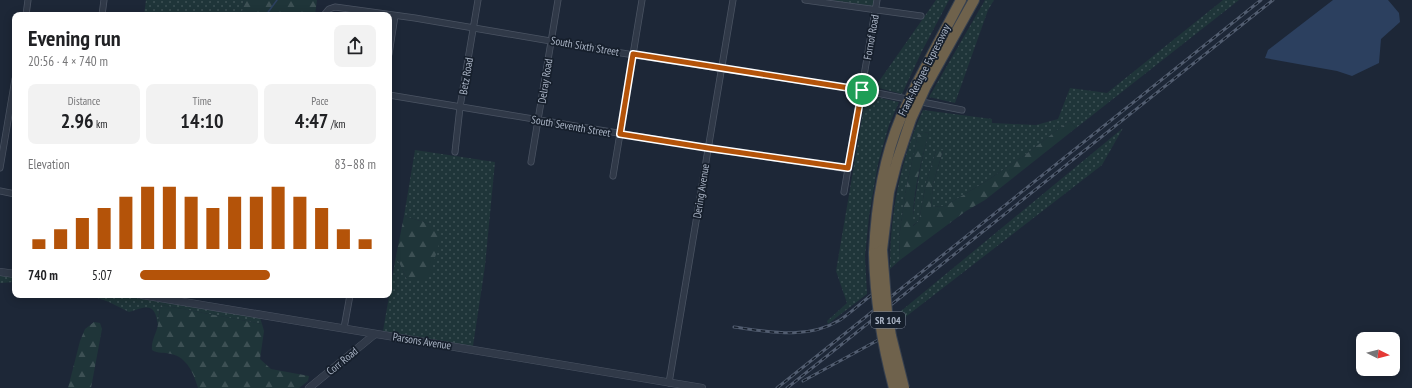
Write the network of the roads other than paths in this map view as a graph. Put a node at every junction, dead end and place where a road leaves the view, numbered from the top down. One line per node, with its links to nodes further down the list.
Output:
1 (28, 0): 13 (street)
2 (104, 0): 14 (street)
3 (478, 0): 20 (street, Betz Road)
4 (558, 0): 23 (street, Delray Road)
5 (642, 0): 24 (street)
6 (733, 0): 25 (street, Dering Avenue)
7 (805, 0): 12 (street)
8 (877, 0): 12 (street, Fornof Road)
9 (956, 0): 21 (highway)
10 (961, 0): 21 (highway, Frank-Refugee Expressway / SR 104)
11 (974, 0): 42 (highway, Frank-Refugee Expressway / SR 104, bridge)
12 (875, 10): 19 (street); 26 (street, Fornof Road)
13 (26, 12)
14 (102, 12)
15 (326, 12): 16 (street, South Sixth Street)
16 (367, 12)
17 (392, 15): 18 (street, South Sixth Street)
18 (396, 16): 20 (street, South Sixth Street); 22 (street)
19 (921, 16)
20 (474, 28): 23 (street, South Sixth Street); 29 (street, Betz Road)
21 (943, 33): 42 (highway, Frank-Refugee Expressway / SR 104, bridge)
22 (392, 38)
23 (552, 41): 24 (street, South Sixth Street); 31 (street, Delray Road)
24 (633, 54): 25 (street, South Sixth Street); 32 (street)
25 (721, 68): 26 (street, South Sixth Street); 33 (street, Dering Avenue)
26 (862, 90): 30 (street, South Sixth Street); 37 (street, Fornof Road)
27 (392, 96): 29 (street, South Seventh Street)
28 (12, 97): 36 (street)
29 (460, 107): 31 (street, South Seventh Street); 34 (street, Betz Road)
30 (962, 110)
31 (538, 120): 32 (street, South Seventh Street); 35 (street, Delray Road)
32 (620, 134): 33 (street, South Seventh Street); 38 (street)
33 (708, 148): 37 (street, South Seventh Street); 49 (street, Dering Avenue)
34 (454, 152)
35 (531, 162)
36 (0, 168)
37 (848, 168): 40 (street, Fornof Road)
38 (613, 176)
39 (0, 191): 41 (street)
40 (844, 192)
41 (12, 193)
42 (878, 251): 52 (highway, Frank-Refugee Expressway / SR 104, bridge); 53 (highway, Frank-Refugee Expressway / SR 104, bridge)
43 (0, 272): 44 (street)
44 (12, 274)
45 (160, 298): 47 (street, Parsons Avenue)
46 (349, 298): 47 (street)
47 (344, 328): 48 (street, Parsons Avenue)
48 (375, 334): 49 (street, Parsons Avenue); 50 (street, Corr Road)
49 (669, 383): 51 (street, Parsons Avenue)
50 (309, 388)
51 (702, 388)
52 (894, 388)
53 (905, 388)

